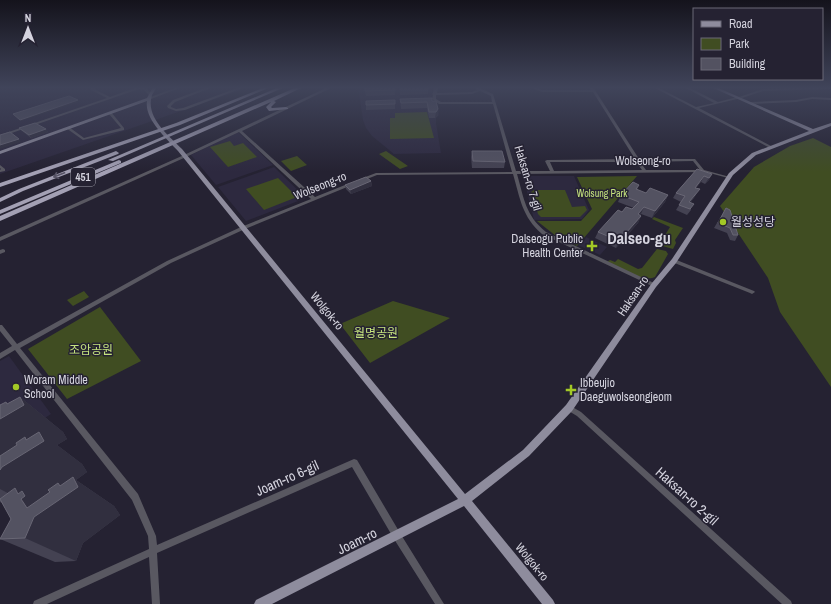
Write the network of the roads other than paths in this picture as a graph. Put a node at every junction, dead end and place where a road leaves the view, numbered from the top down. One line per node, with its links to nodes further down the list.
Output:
1 (60, 115): 23 (street)
2 (104, 115): 18 (main road)
3 (112, 115): 18 (street)
4 (150, 115): 27 (main road, Wolgok-ro)
5 (209, 115): 19 (highway)
6 (213, 115): 19 (highway)
7 (214, 115): 19 (highway)
8 (217, 115): 19 (highway)
9 (221, 115): 19 (highway)
10 (267, 115): 20 (street)
11 (498, 115): 33 (street, Haksan-ro 7-gil)
12 (609, 115): 28 (street)
13 (711, 115): 25 (street)
14 (778, 115): 15 (main road)
15 (795, 123): 17 (main road); 21 (main road); 22 (main road)
16 (831, 124): 17 (main road, Haksan-ro)
17 (824, 127): 21 (main road, Haksan-ro)
18 (68, 128): 26 (main road)
19 (183, 128): 24 (highway); 24 (highway); 24 (highway)
20 (239, 130): 27 (street); 38 (street)
21 (813, 131): 22 (main road, Haksan-ro)
22 (804, 134): 25 (main road, Haksan-ro)
23 (0, 136)
24 (161, 137): 36 (highway); 37 (highway); 39 (highway, one-way to 39); 40 (highway, 451); 41 (highway, 451); 42 (highway)
25 (772, 147): 35 (main road, Haksan-ro)
26 (0, 153)
27 (185, 156): 43 (main road, Wolgok-ro); 44 (street)
28 (638, 160): 30 (street); 32 (street); 34 (street)
29 (0, 166): 31 (street)
30 (703, 170): 32 (street, Wolseong-ro); 35 (street, Wolseong-ro)
31 (0, 171)
32 (644, 171): 34 (street, Wolseong-ro)
33 (514, 172): 34 (street, Wolseong-ro); 38 (street, Wolseong-ro); 46 (street, Haksan-ro 7-gil)
34 (552, 172)
35 (728, 177): 45 (main road, Haksan-ro)
36 (0, 181)
37 (0, 185)
38 (314, 199): 43 (street, Wolseong-ro)
39 (0, 200)
40 (0, 207)
41 (0, 212)
42 (0, 220)
43 (243, 228): 49 (street, Wolseong-ro); 52 (main road, Wolgok-ro)
44 (0, 239)
45 (674, 261): 46 (main road, Haksan-ro); 47 (street)
46 (654, 285): 51 (main road, Haksan-ro)
47 (752, 292)
48 (0, 327): 49 (street)
49 (15, 348): 50 (street, Wolseong-ro); 54 (street)
50 (0, 356)
51 (569, 408): 52 (main road, Haksan-ro); 60 (street, Haksan-ro 2-gil)
52 (464, 501): 53 (main road, Joam-ro); 59 (main road, Wolgok-ro)
53 (397, 536): 54 (street, Joam-ro 6-gil); 57 (main road, Joam-ro); 58 (street)
54 (153, 551): 55 (street, Joam-ro 6-gil); 56 (street)
55 (37, 604)
56 (156, 604)
57 (260, 604)
58 (440, 604)
59 (550, 604)
60 (788, 604)

